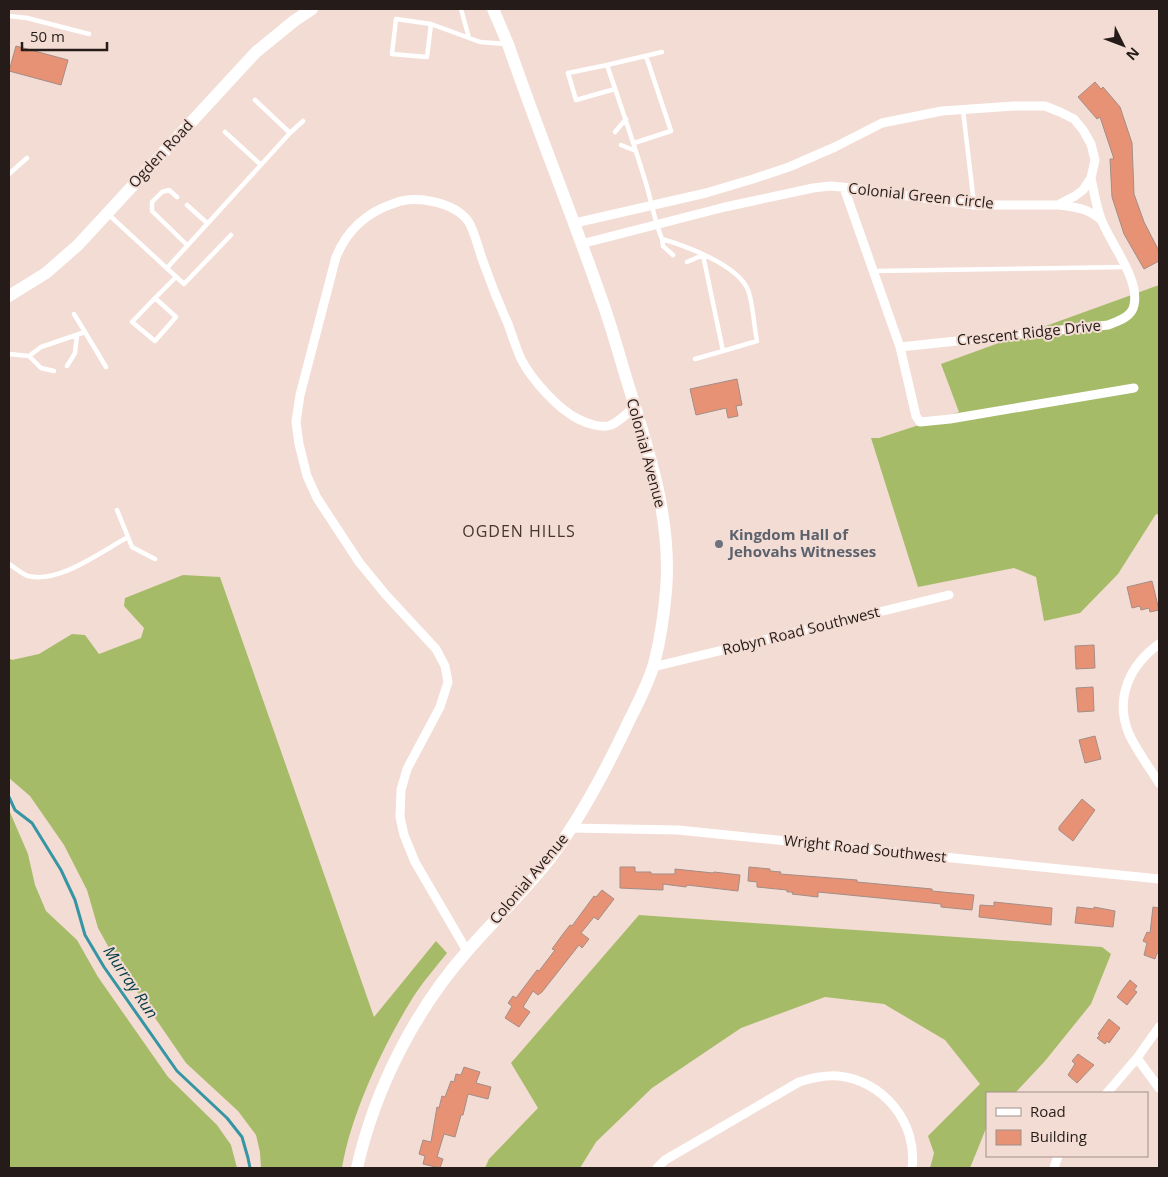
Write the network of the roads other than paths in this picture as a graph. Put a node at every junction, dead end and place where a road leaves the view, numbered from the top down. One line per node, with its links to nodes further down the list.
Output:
1 (312, 9): 33 (main road, Ogden Road)
2 (461, 9): 7 (lane)
3 (493, 9): 8 (main road, Colonial Avenue)
4 (9, 16): 6 (lane)
5 (431, 24): 5 (lane); 7 (lane)
6 (89, 34)
7 (468, 38): 8 (lane)
8 (508, 44): 36 (main road, Colonial Avenue)
9 (662, 52): 10 (lane)
10 (646, 56): 11 (lane); 20 (lane)
11 (607, 65): 12 (lane); 12 (lane)
12 (615, 89): 15 (lane)
13 (255, 100): 19 (lane)
14 (963, 109): 26 (street); 30 (street); 31 (lane)
15 (626, 119): 18 (lane); 20 (lane)
16 (303, 121): 19 (lane)
17 (225, 132): 24 (lane)
18 (615, 132)
19 (290, 133): 24 (lane)
20 (634, 143): 22 (lane)
21 (621, 145): 22 (lane)
22 (636, 151): 30 (lane)
23 (27, 158): 25 (lane)
24 (260, 164): 35 (lane)
25 (9, 174)
26 (1091, 178): 32 (street); 34 (street, Crescent Ridge Drive)
27 (844, 188): 31 (street, Colonial Green Circle); 37 (street, Colonial Green Circle); 47 (street)
28 (177, 197): 41 (lane)
29 (186, 205): 35 (lane)
30 (653, 205): 36 (street); 37 (lane)
31 (974, 205): 32 (street, Colonial Green Circle)
32 (1058, 206): 34 (street, Colonial Green Circle)
33 (107, 213): 46 (lane); 49 (main road, Ogden Road)
34 (1101, 220): 45 (street, Crescent Ridge Drive)
35 (207, 223): 41 (lane)
36 (574, 223): 40 (main road, Colonial Avenue)
37 (656, 226): 39 (lane); 40 (street, Colonial Green Circle)
38 (231, 235): 48 (lane)
39 (662, 239): 42 (lane); 43 (lane)
40 (581, 244): 63 (main road, Colonial Avenue)
41 (187, 245): 46 (lane)
42 (673, 255)
43 (703, 255): 44 (lane); 55 (lane); 55 (lane)
44 (687, 262)
45 (1126, 267): 47 (lane); 54 (street, Crescent Ridge Drive)
46 (166, 268): 48 (lane)
47 (872, 271): 54 (street)
48 (176, 277): 50 (lane)
49 (9, 296)
50 (155, 298): 50 (lane)
51 (74, 314): 52 (lane)
52 (85, 332): 53 (lane); 60 (lane)
53 (76, 335): 57 (lane); 59 (lane)
54 (900, 347): 62 (street)
55 (723, 350): 58 (lane)
56 (9, 354): 57 (lane)
57 (29, 356): 61 (lane)
58 (695, 359)
59 (67, 366)
60 (106, 367)
61 (54, 371)
62 (1134, 388)
63 (635, 407): 70 (main road, Colonial Avenue); 74 (street)
64 (117, 510): 65 (lane)
65 (128, 537): 66 (lane); 67 (lane)
66 (155, 559)
67 (9, 564)
68 (948, 594): 70 (street, Robyn Road Southwest)
69 (1159, 644): 71 (street)
70 (653, 667): 72 (main road, Colonial Avenue)
71 (1159, 783)
72 (571, 828): 73 (street, Wright Road Southwest); 74 (main road, Colonial Avenue)
73 (1159, 879)
74 (467, 951): 79 (main road, Colonial Avenue)
75 (1159, 1027): 76 (street)
76 (1137, 1058): 77 (street); 78 (street)
77 (1159, 1088)
78 (1108, 1092)
79 (357, 1168)
80 (657, 1168): 81 (street)
81 (912, 1168)

